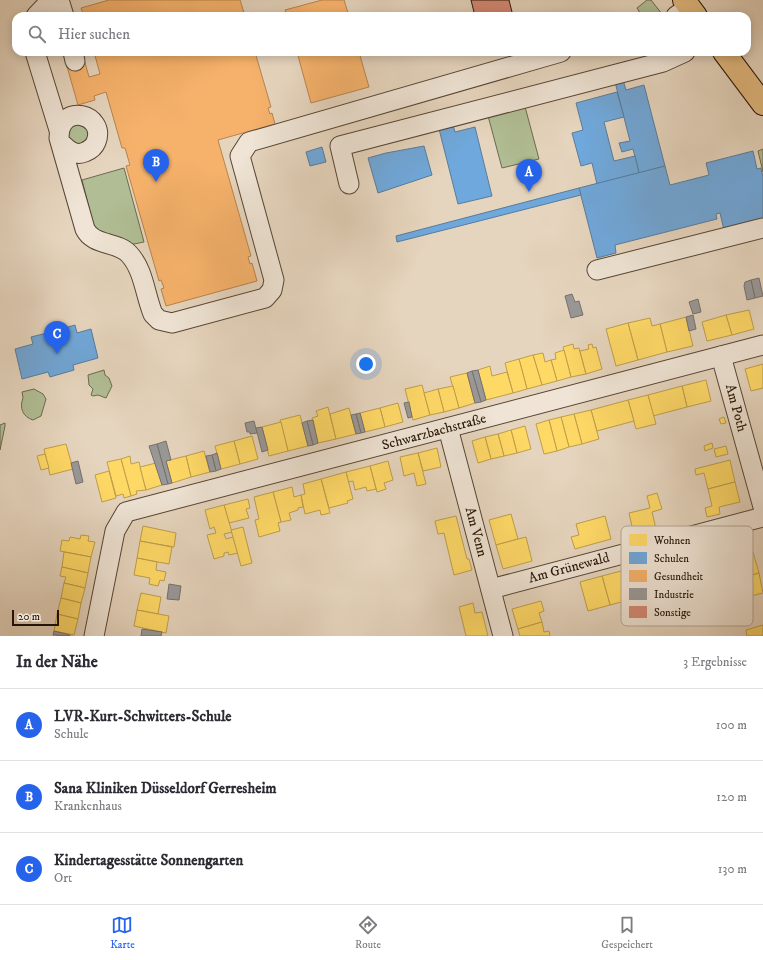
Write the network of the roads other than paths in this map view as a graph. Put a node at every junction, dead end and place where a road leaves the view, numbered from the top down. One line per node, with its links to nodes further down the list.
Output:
1 (51, 0): 3 (street)
2 (59, 0): 4 (street)
3 (40, 12)
4 (63, 12)
5 (36, 56): 10 (street)
6 (547, 56): 10 (street)
7 (676, 56): 11 (street)
8 (727, 56): 9 (main road)
9 (763, 104)
10 (61, 138): 10 (street)
11 (349, 184)
12 (763, 228): 13 (street)
13 (597, 270)
14 (763, 345): 15 (street, Schwarzbachstraße)
15 (722, 356): 16 (street, Schwarzbachstraße); 17 (street, Am Poth)
16 (448, 428): 21 (street, Am Venn); 22 (street, Schwarzbachstraße)
17 (763, 507)
18 (763, 517): 19 (street, Am Grünewald)
19 (729, 526)
20 (621, 555): 21 (street, Am Grünewald)
21 (491, 589): 23 (street, Am Venn)
22 (94, 636)
23 (503, 636)

